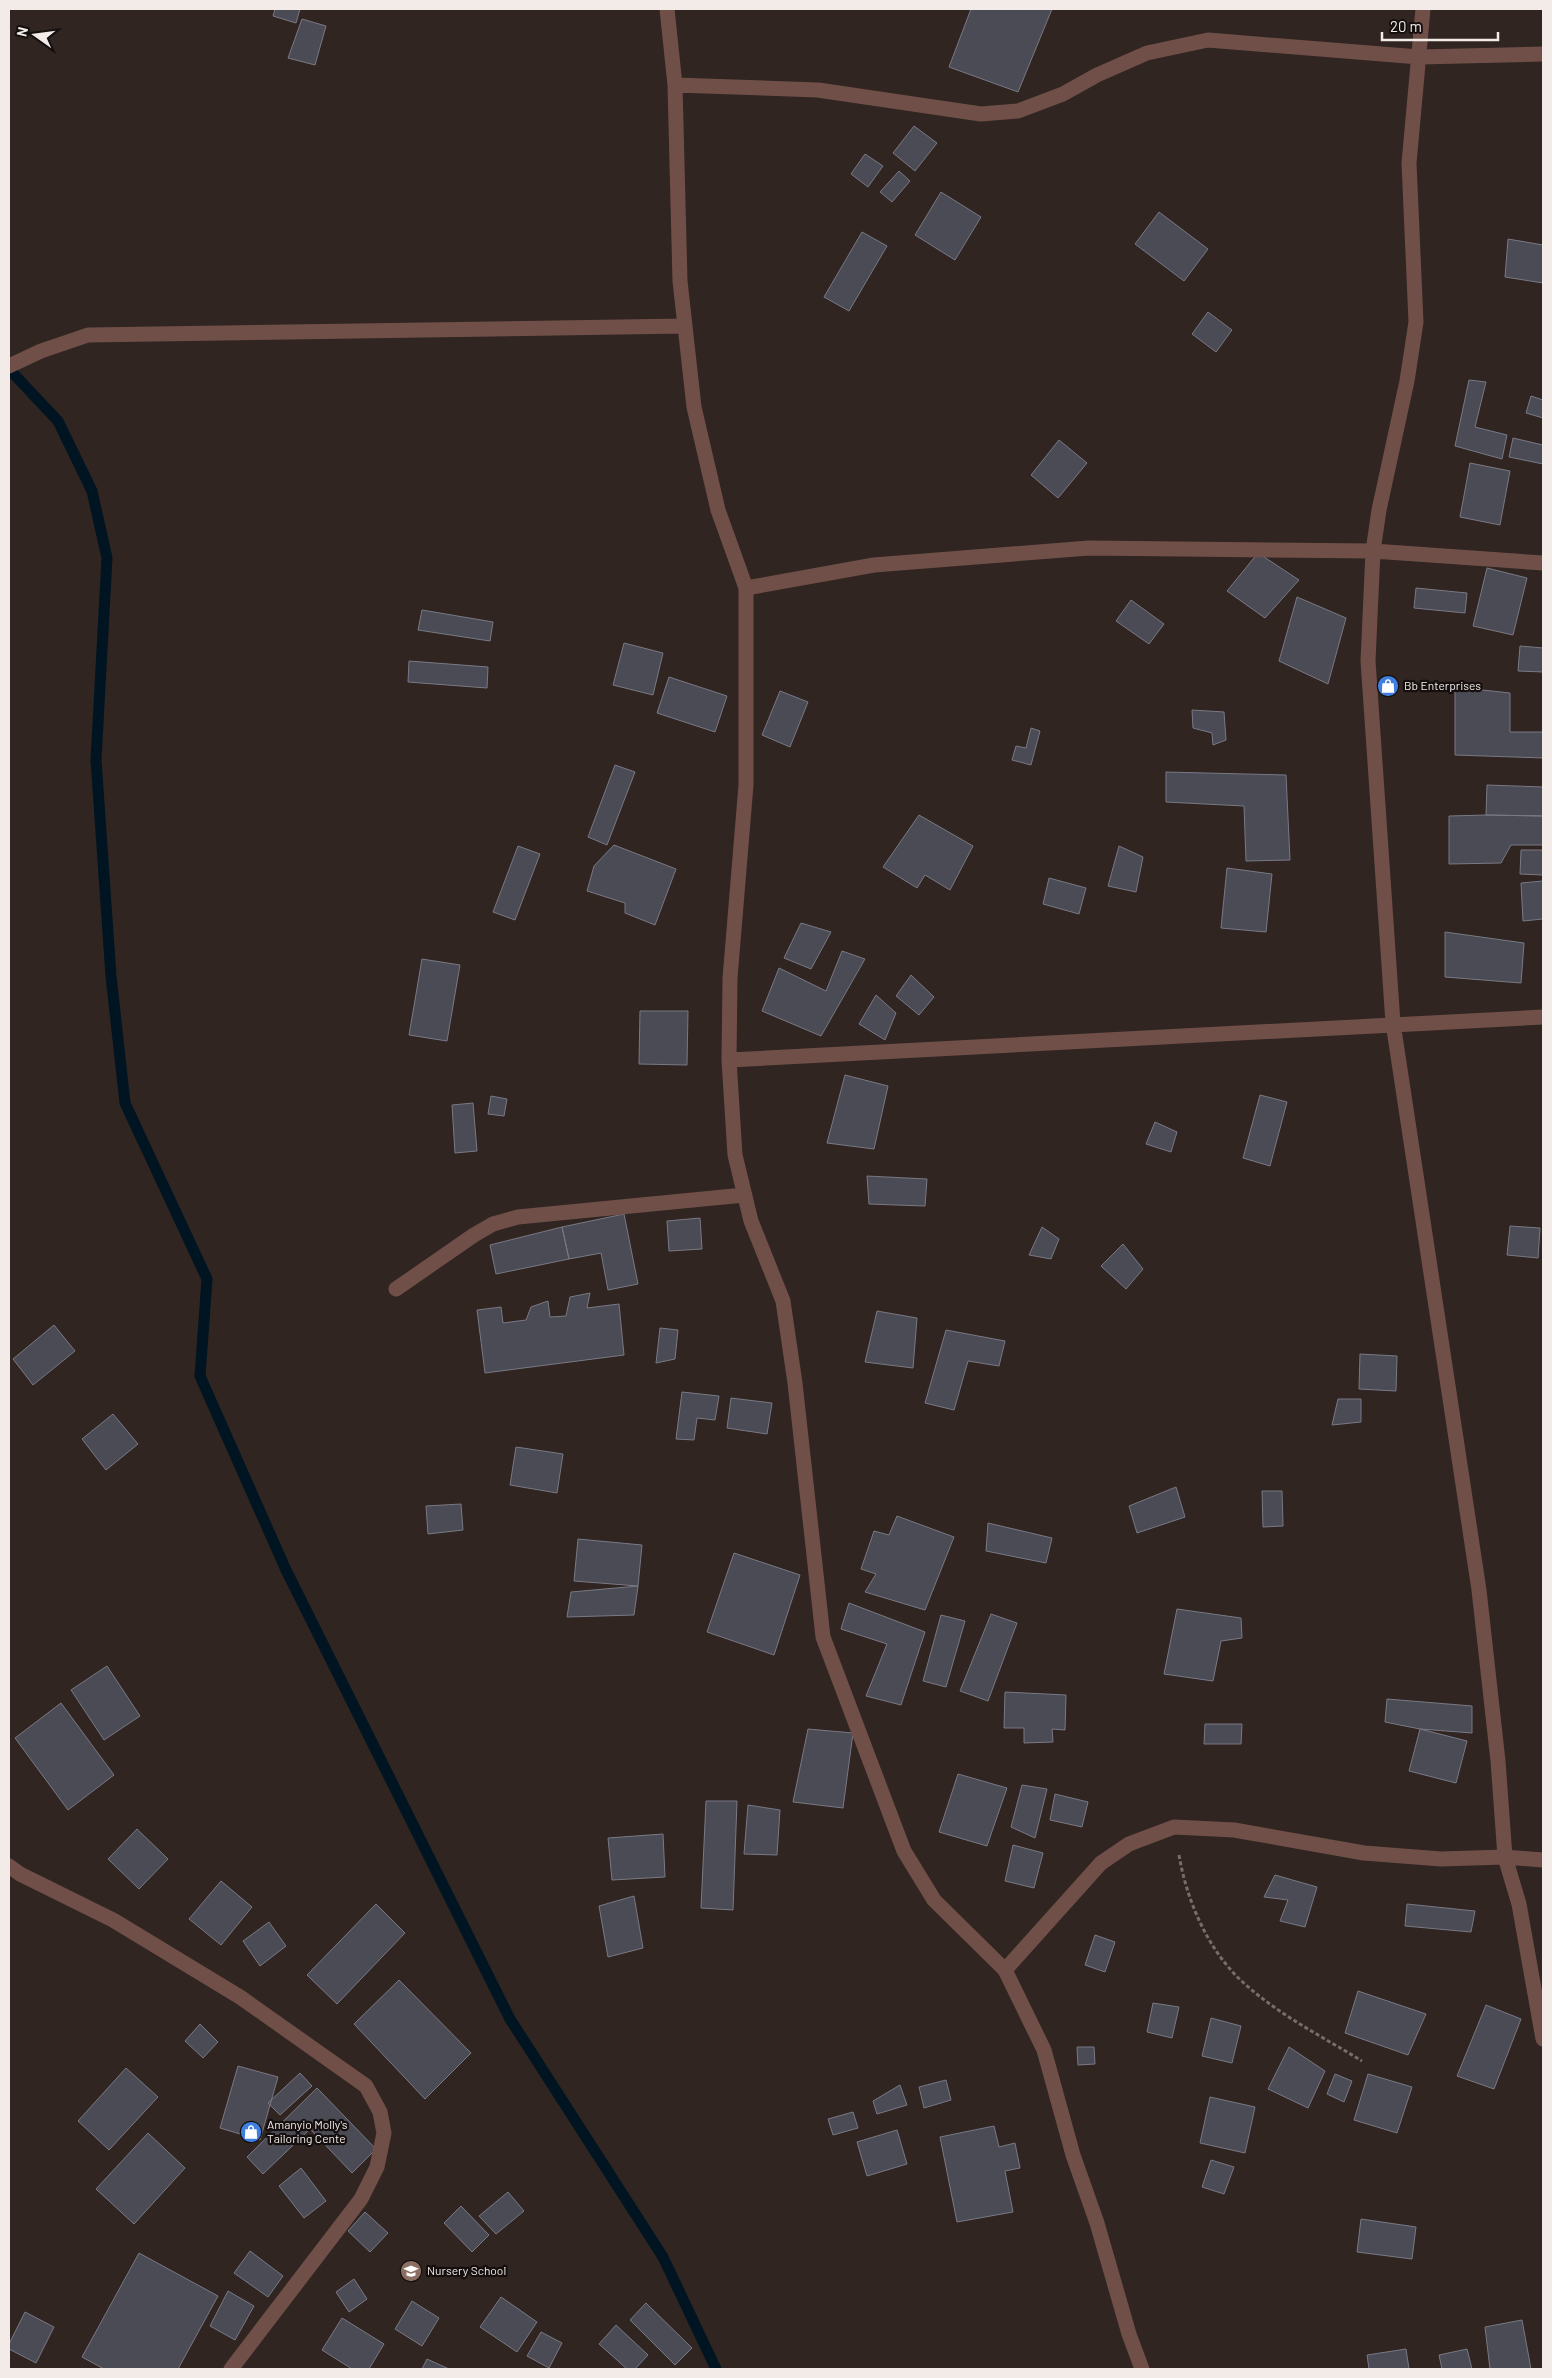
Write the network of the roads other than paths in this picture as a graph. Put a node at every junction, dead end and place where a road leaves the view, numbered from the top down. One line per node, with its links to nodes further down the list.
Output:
1 (667, 9): 5 (street)
2 (1422, 9): 4 (street)
3 (1543, 54): 4 (street)
4 (1419, 57): 5 (street); 8 (street)
5 (675, 85): 6 (street)
6 (685, 326): 7 (street); 10 (street)
7 (9, 366)
8 (1373, 551): 9 (street); 10 (street); 12 (street)
9 (1543, 563)
10 (746, 588): 13 (street)
11 (1543, 1017): 12 (street)
12 (1393, 1023): 13 (street); 16 (street)
13 (728, 1060): 14 (street)
14 (744, 1195): 15 (street); 19 (street)
15 (396, 1289)
16 (1505, 1857): 17 (street); 19 (street); 20 (street)
17 (1543, 1860)
18 (9, 1866): 21 (street)
19 (1006, 1970): 22 (street)
20 (1543, 2039)
21 (231, 2369)
22 (1142, 2369)

